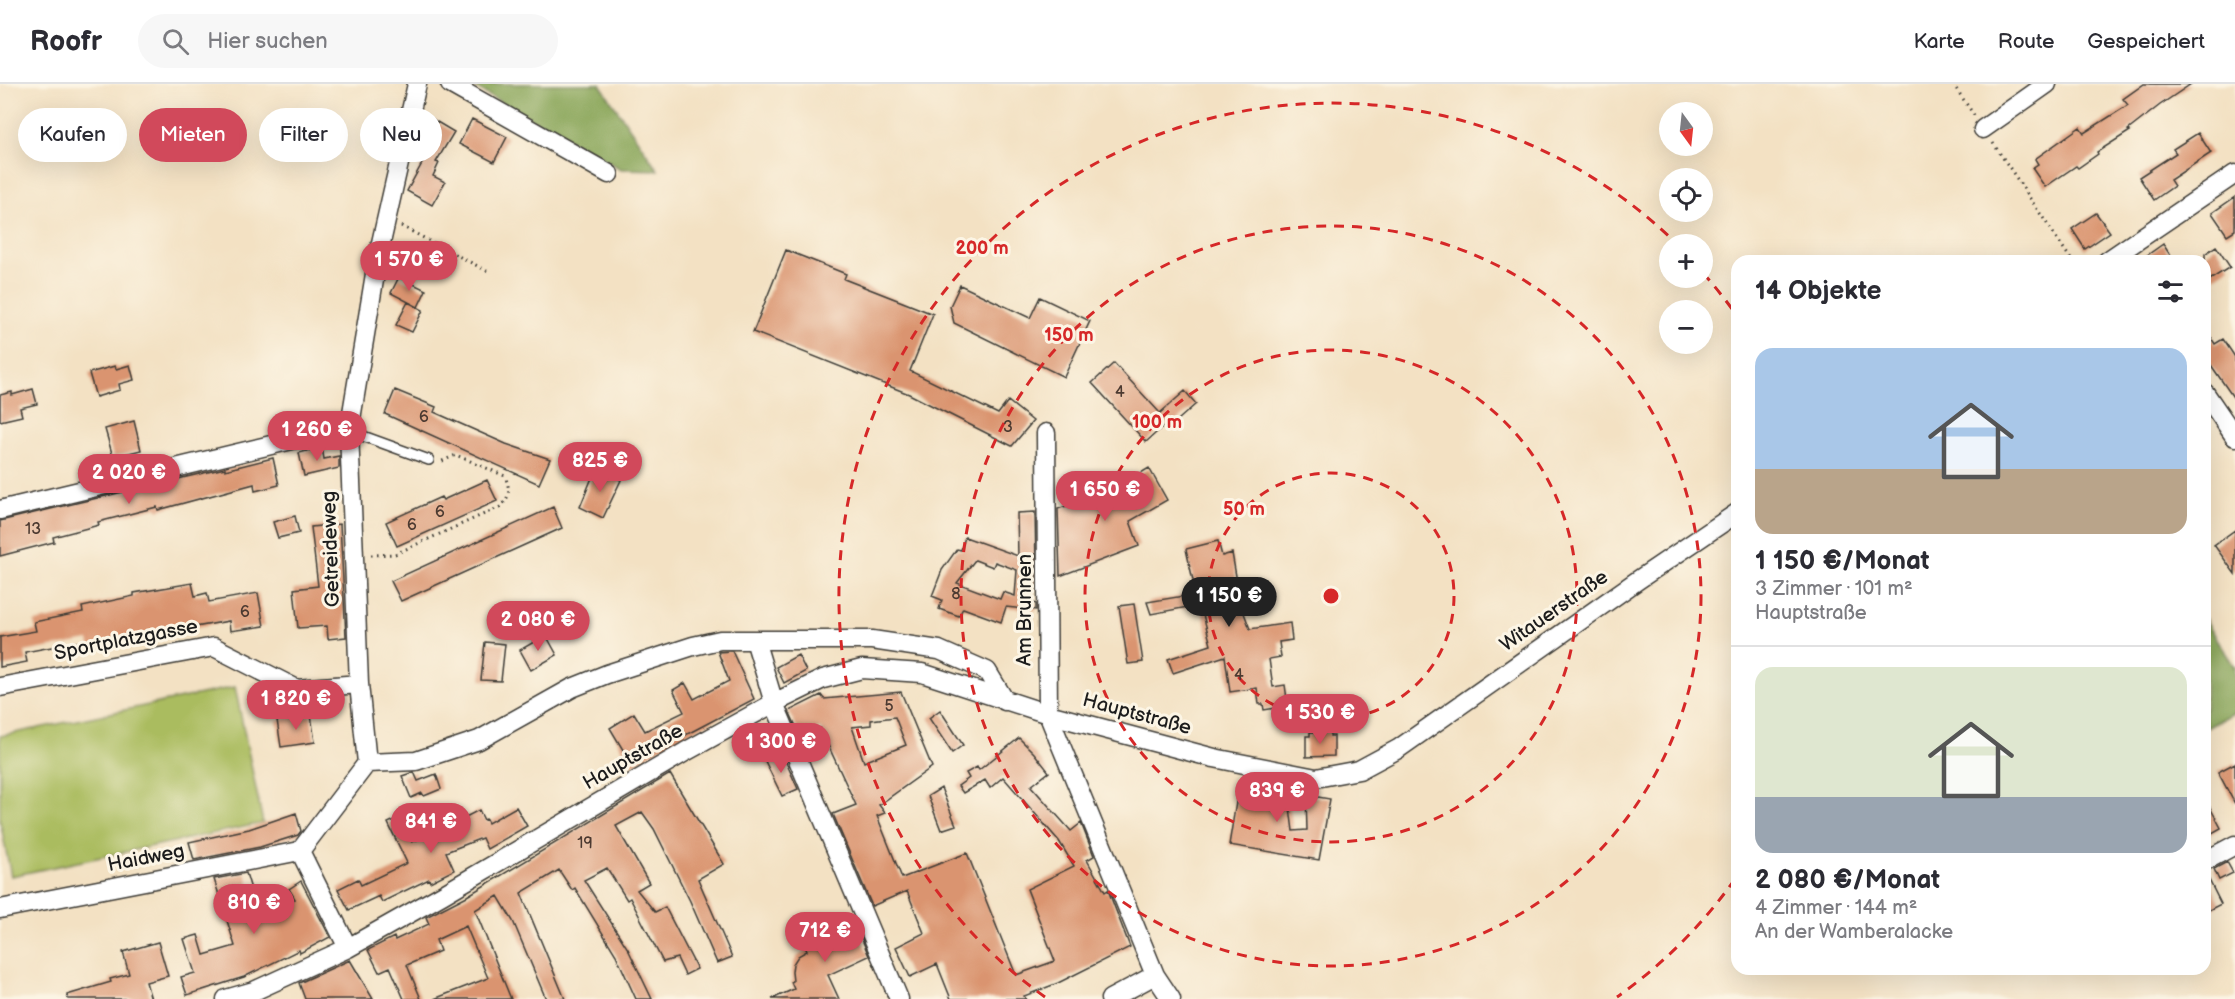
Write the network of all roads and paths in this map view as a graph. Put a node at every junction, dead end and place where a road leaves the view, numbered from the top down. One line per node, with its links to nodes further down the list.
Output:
1 (417, 84): 8 (street, Getreideweg)
2 (450, 84): 6 (street)
3 (1953, 84): 5 (path)
4 (2047, 84): 5 (street)
5 (1983, 129): 9 (path)
6 (609, 174)
7 (2235, 174): 10 (street)
8 (387, 219): 11 (path); 13 (street, Getreideweg)
9 (2069, 255)
10 (2118, 255)
11 (487, 271)
12 (2211, 402): 15 (street)
13 (349, 431): 16 (lane); 17 (street); 19 (street, Getreideweg)
14 (1046, 433): 25 (street, Am Brunnen)
15 (2235, 437)
16 (429, 460): 19 (path)
17 (0, 510)
18 (1731, 517): 26 (street, Witauerstraße)
19 (354, 556): 21 (street, Getreideweg)
20 (755, 640): 23 (street); 24 (street); 27 (street)
21 (359, 684): 22 (street, Sportplatzgasse); 27 (street, Getreideweg)
22 (0, 687)
23 (1005, 701): 24 (street, Hauptstraße); 25 (street, Hauptstraße)
24 (774, 703): 32 (street, Hauptstraße); 35 (street)
25 (1048, 714): 26 (street, Hauptstraße); 33 (street)
26 (1398, 749)
27 (367, 763): 29 (street)
28 (2235, 845): 30 (street)
29 (300, 851): 31 (street, Haidweg); 32 (street)
30 (2211, 858)
31 (0, 909)
32 (348, 948): 34 (street, Hauptstraße)
33 (1155, 975): 36 (street); 37 (street)
34 (226, 999)
35 (899, 999)
36 (1110, 999)
37 (1171, 999)

